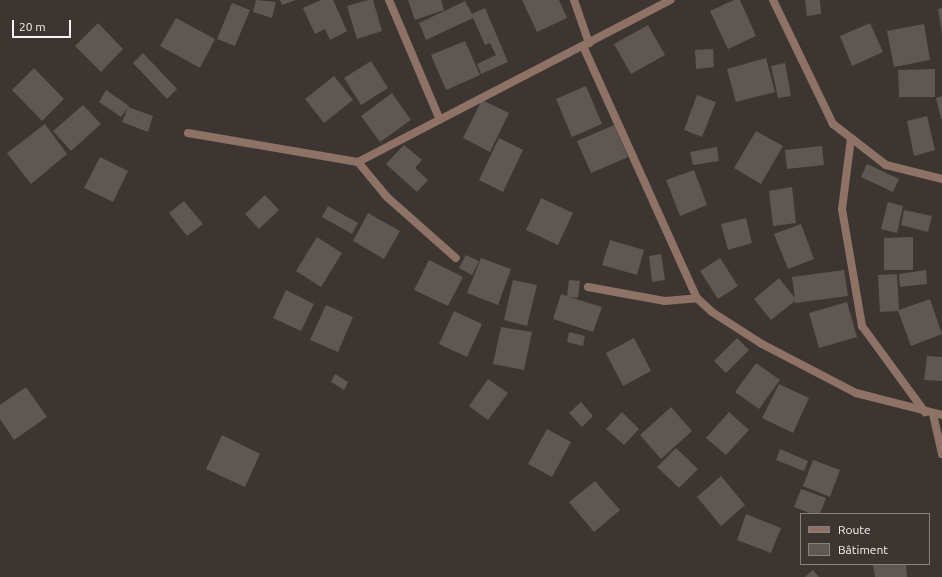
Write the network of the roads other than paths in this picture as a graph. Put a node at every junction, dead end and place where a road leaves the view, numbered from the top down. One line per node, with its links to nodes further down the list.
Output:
1 (389, 0): 6 (street)
2 (574, 0): 5 (street)
3 (670, 0): 5 (street)
4 (773, 0): 8 (street)
5 (586, 45): 6 (street); 13 (street)
6 (440, 120): 9 (street)
7 (188, 133): 9 (street)
8 (851, 138): 10 (street); 14 (street)
9 (358, 162): 11 (street)
10 (942, 179)
11 (456, 258)
12 (588, 287): 13 (street)
13 (697, 298): 14 (street)
14 (929, 413): 15 (street); 16 (street)
15 (942, 414)
16 (942, 454)

